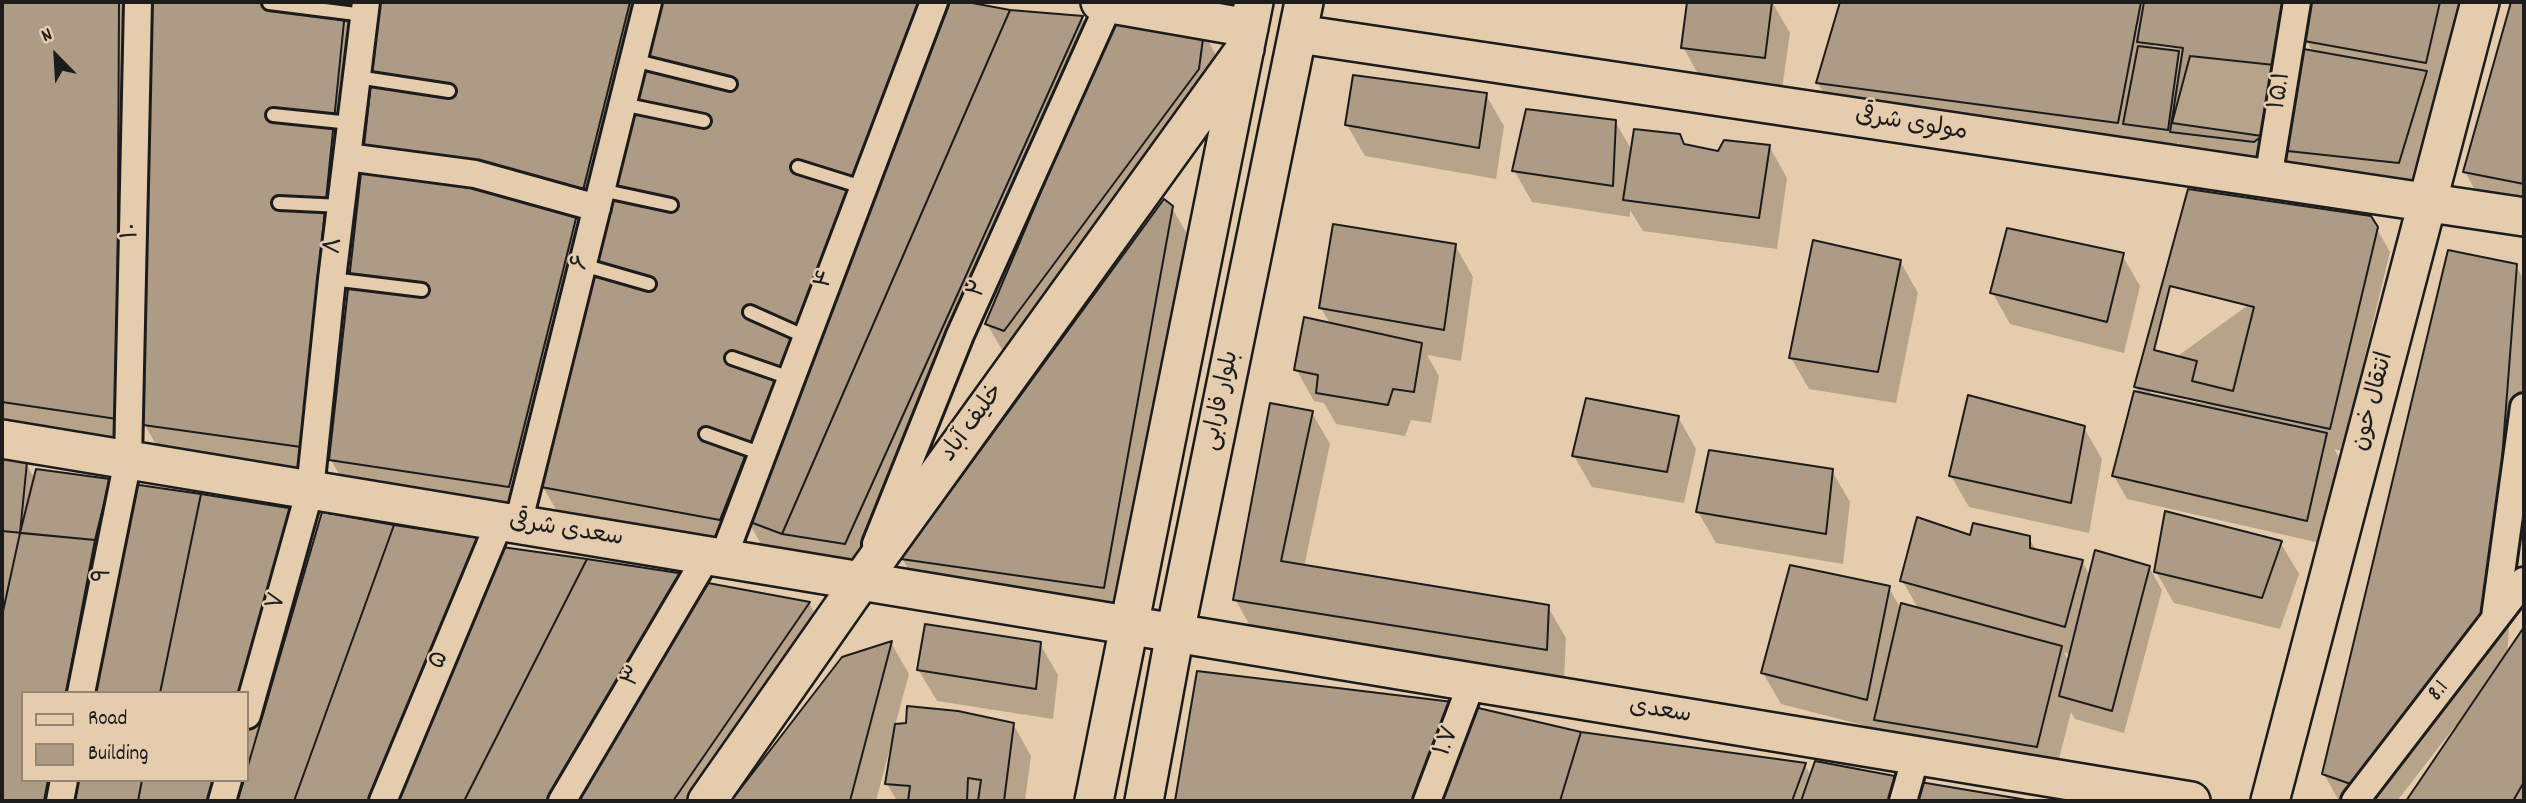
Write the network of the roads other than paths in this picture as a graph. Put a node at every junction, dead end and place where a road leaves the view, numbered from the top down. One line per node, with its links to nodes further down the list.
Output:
1 (138, 2): 41 (street, ۱۰)
2 (648, 2): 11 (street, ۶)
3 (934, 2): 22 (street, ۴)
4 (1106, 2): 10 (main road); 45 (street, ۲)
5 (2297, 2): 21 (street, ۱۵.۱)
6 (2480, 2): 25 (main road, انتقال خون)
7 (269, 3): 8 (lane)
8 (365, 8): 12 (street, ۸)
9 (1302, 18): 21 (main road, مولوی شرقی); 50 (main road, بلوار فارابی)
10 (1249, 26): 45 (main road, خلیف آباد); 49 (main road, بلوار فارابی)
11 (633, 60): 13 (lane); 15 (street, ۶)
12 (357, 77): 14 (lane); 18 (street, ۸)
13 (730, 83)
14 (449, 91)
15 (622, 104): 17 (lane); 23 (street, ۶)
16 (273, 116): 18 (lane)
17 (704, 121)
18 (351, 122): 19 (street, ۸)
19 (347, 157): 23 (street); 27 (street, ۸)
20 (798, 167): 22 (lane)
21 (2268, 179): 25 (main road, مولوی شرقی)
22 (862, 187): 34 (street, ۴)
23 (599, 199): 26 (lane); 29 (street, ۶)
24 (279, 203): 27 (lane)
25 (2428, 203): 28 (main road, مولوی شرقی); 69 (main road, انتقال خون)
26 (671, 205)
27 (341, 206): 30 (street, ۸)
28 (2524, 217)
29 (583, 265): 31 (lane); 43 (street, ۶)
30 (332, 279): 32 (lane); 42 (street, ۸)
31 (649, 284)
32 (422, 290)
33 (750, 312): 34 (lane)
34 (806, 337): 36 (street, ۴)
35 (732, 358): 36 (lane)
36 (790, 378): 40 (street, ۴)
37 (2524, 407): 48 (street)
38 (706, 434): 40 (lane)
39 (2, 439): 41 (main road, سعدی شرقی)
40 (762, 454): 44 (street, ۴)
41 (128, 460): 42 (main road, سعدی شرقی); 52 (street, ۹)
42 (310, 490): 43 (main road, سعدی شرقی); 54 (street, ۷)
43 (509, 523): 44 (main road, سعدی شرقی); 61 (street, ۵)
44 (715, 557): 45 (main road, سعدی شرقی); 62 (street, ۳)
45 (860, 581): 47 (main road, سعدی شرقی); 53 (main road, خلیف آباد)
46 (2524, 581): 48 (street, 8.1)
47 (900, 588): 49 (main road, سعدی شرقی); 53 (main road)
48 (2494, 622): 70 (street, 8.1)
49 (1130, 626): 50 (main road, سعدی); 64 (main road, بلوار فارابی)
50 (1175, 633): 51 (main road, سعدی); 65 (main road, بلوار فارابی)
51 (1472, 682): 55 (main road, سعدی); 66 (street, ۱.۷)
52 (81, 691)
53 (778, 700): 63 (main road, خلیف آباد)
54 (248, 711)
55 (1916, 756): 58 (main road, سعدی); 67 (street)
56 (64, 782): 59 (street)
57 (227, 782): 60 (street)
58 (2060, 791): 68 (main road, سعدی)
59 (60, 801)
60 (222, 801)
61 (383, 801)
62 (562, 801)
63 (707, 801)
64 (1094, 801)
65 (1144, 801)
66 (1427, 801)
67 (1903, 801)
68 (2191, 801)
69 (2270, 801)
70 (2355, 801)

